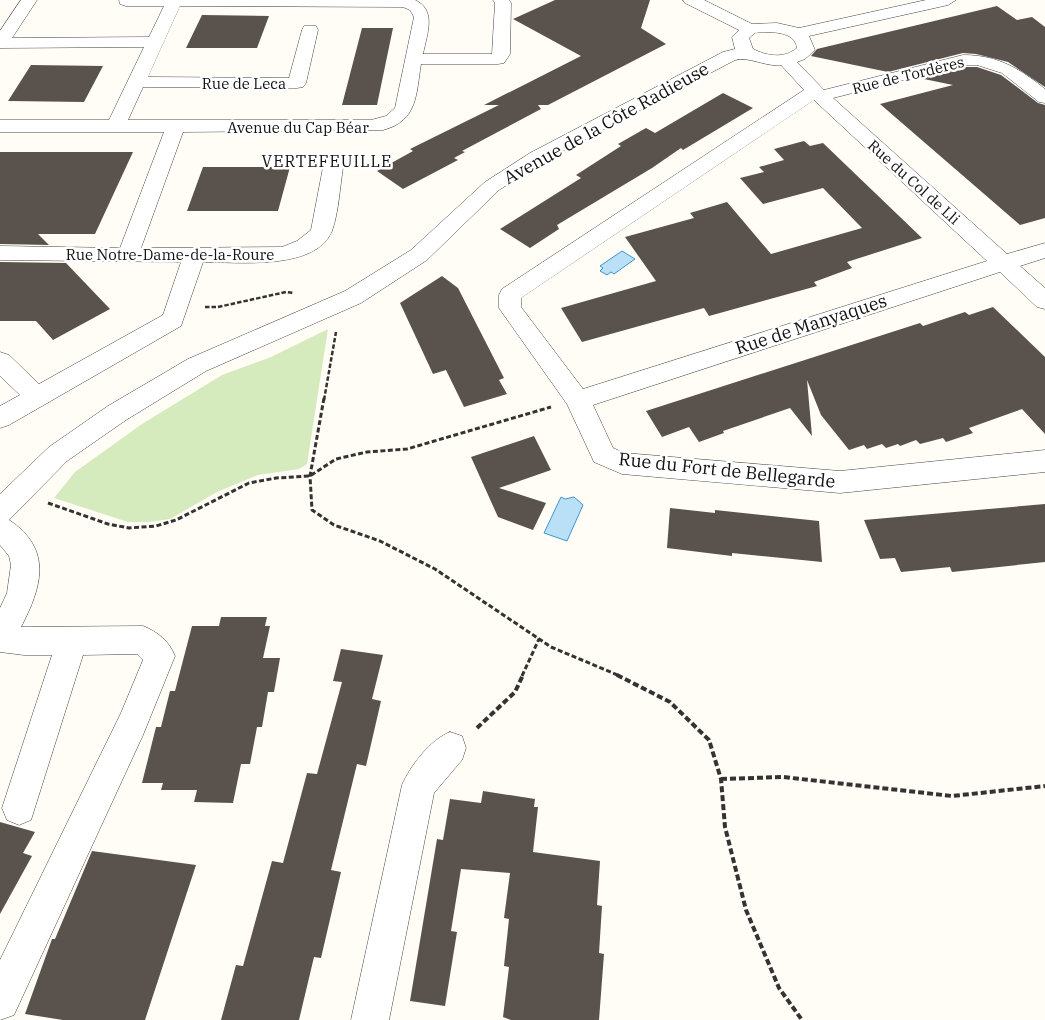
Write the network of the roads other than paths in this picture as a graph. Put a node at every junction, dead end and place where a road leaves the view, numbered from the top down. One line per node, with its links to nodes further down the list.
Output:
1 (29, 0): 14 (street)
2 (175, 0): 7 (street, Avenue du Cap Béar); 8 (street, Avenue du Cap Béar); 13 (street)
3 (501, 0): 17 (street)
4 (692, 0): 11 (street)
5 (714, 0): 9 (street)
6 (948, 0): 12 (street)
7 (127, 1): 15 (street)
8 (277, 1): 17 (street, Avenue du Cap Béar)
9 (772, 27): 11 (street); 12 (street)
10 (310, 30): 19 (street, Rue de Leca)
11 (750, 30): 16 (street)
12 (796, 34): 18 (street)
13 (154, 42): 15 (street); 19 (street)
14 (0, 43): 15 (street)
15 (106, 43)
16 (746, 52): 18 (street); 37 (street, Avenue de la Côte Radieuse)
17 (413, 59): 24 (street, Avenue du Cap Béar)
18 (786, 60): 20 (street, Rue du Col de Lli)
19 (136, 82): 23 (street)
20 (817, 94): 21 (street, Rue de Tordères); 30 (street, Rue du Col de Lli); 34 (street, Rue du Fort de Bellegarde)
21 (1045, 98)
22 (0, 126): 23 (street, Avenue du Cap Béar)
23 (116, 126): 24 (street, Avenue du Cap Béar)
24 (175, 127): 28 (street)
25 (334, 162): 29 (street, Rue Notre-Dame-de-la-Roure)
26 (1045, 250): 30 (street, Rue de Manyaques)
27 (0, 253): 28 (street, Rue Notre-Dame-de-la-Roure)
28 (128, 255): 29 (street, Rue Notre-Dame-de-la-Roure)
29 (194, 255): 33 (street)
30 (1002, 262): 31 (street, Rue du Col de Lli); 34 (street, Rue de Manyaques)
31 (1045, 301)
32 (0, 361): 33 (street)
33 (37, 397): 35 (street)
34 (578, 400): 36 (street, Rue du Fort de Bellegarde)
35 (0, 418)
36 (1045, 461)
37 (0, 512)
38 (0, 529): 39 (street)
39 (0, 634)
40 (0, 638): 41 (street)
41 (72, 640): 43 (street); 44 (street)
42 (464, 738): 45 (street)
43 (19, 808)
44 (0, 1001)
45 (370, 1020)

